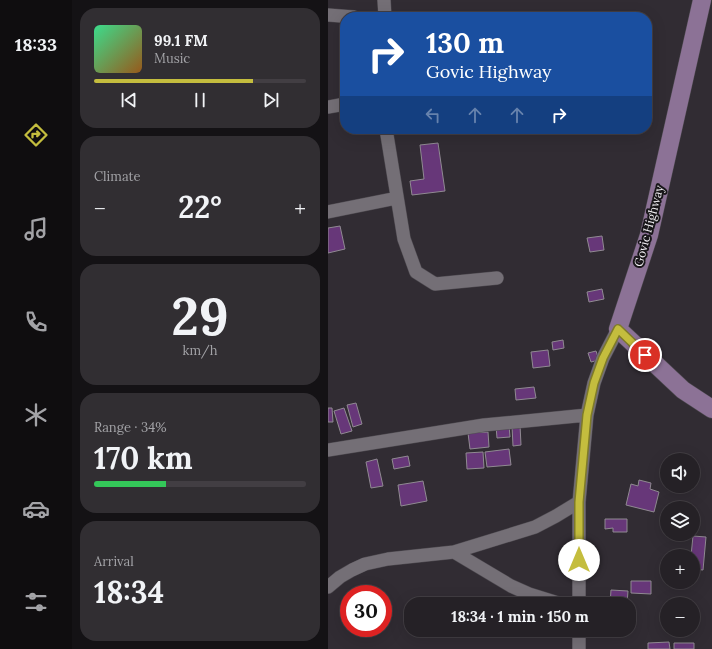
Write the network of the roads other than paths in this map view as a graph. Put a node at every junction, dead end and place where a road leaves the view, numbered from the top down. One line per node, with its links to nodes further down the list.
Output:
1 (384, 0): 3 (street)
2 (702, 0): 12 (main road, Govic Highway)
3 (385, 12)
4 (328, 15): 5 (street)
5 (340, 16)
6 (340, 105): 7 (street)
7 (328, 107)
8 (387, 134): 9 (street)
9 (397, 198): 10 (street); 11 (street)
10 (328, 212)
11 (497, 278)
12 (618, 329): 13 (main road); 14 (street)
13 (712, 409)
14 (587, 415): 15 (street); 16 (street)
15 (328, 450)
16 (579, 502): 17 (street); 20 (street)
17 (454, 552): 18 (street); 19 (street)
18 (328, 587)
19 (539, 597)
20 (579, 597)
21 (579, 637): 22 (street)
22 (579, 649)

